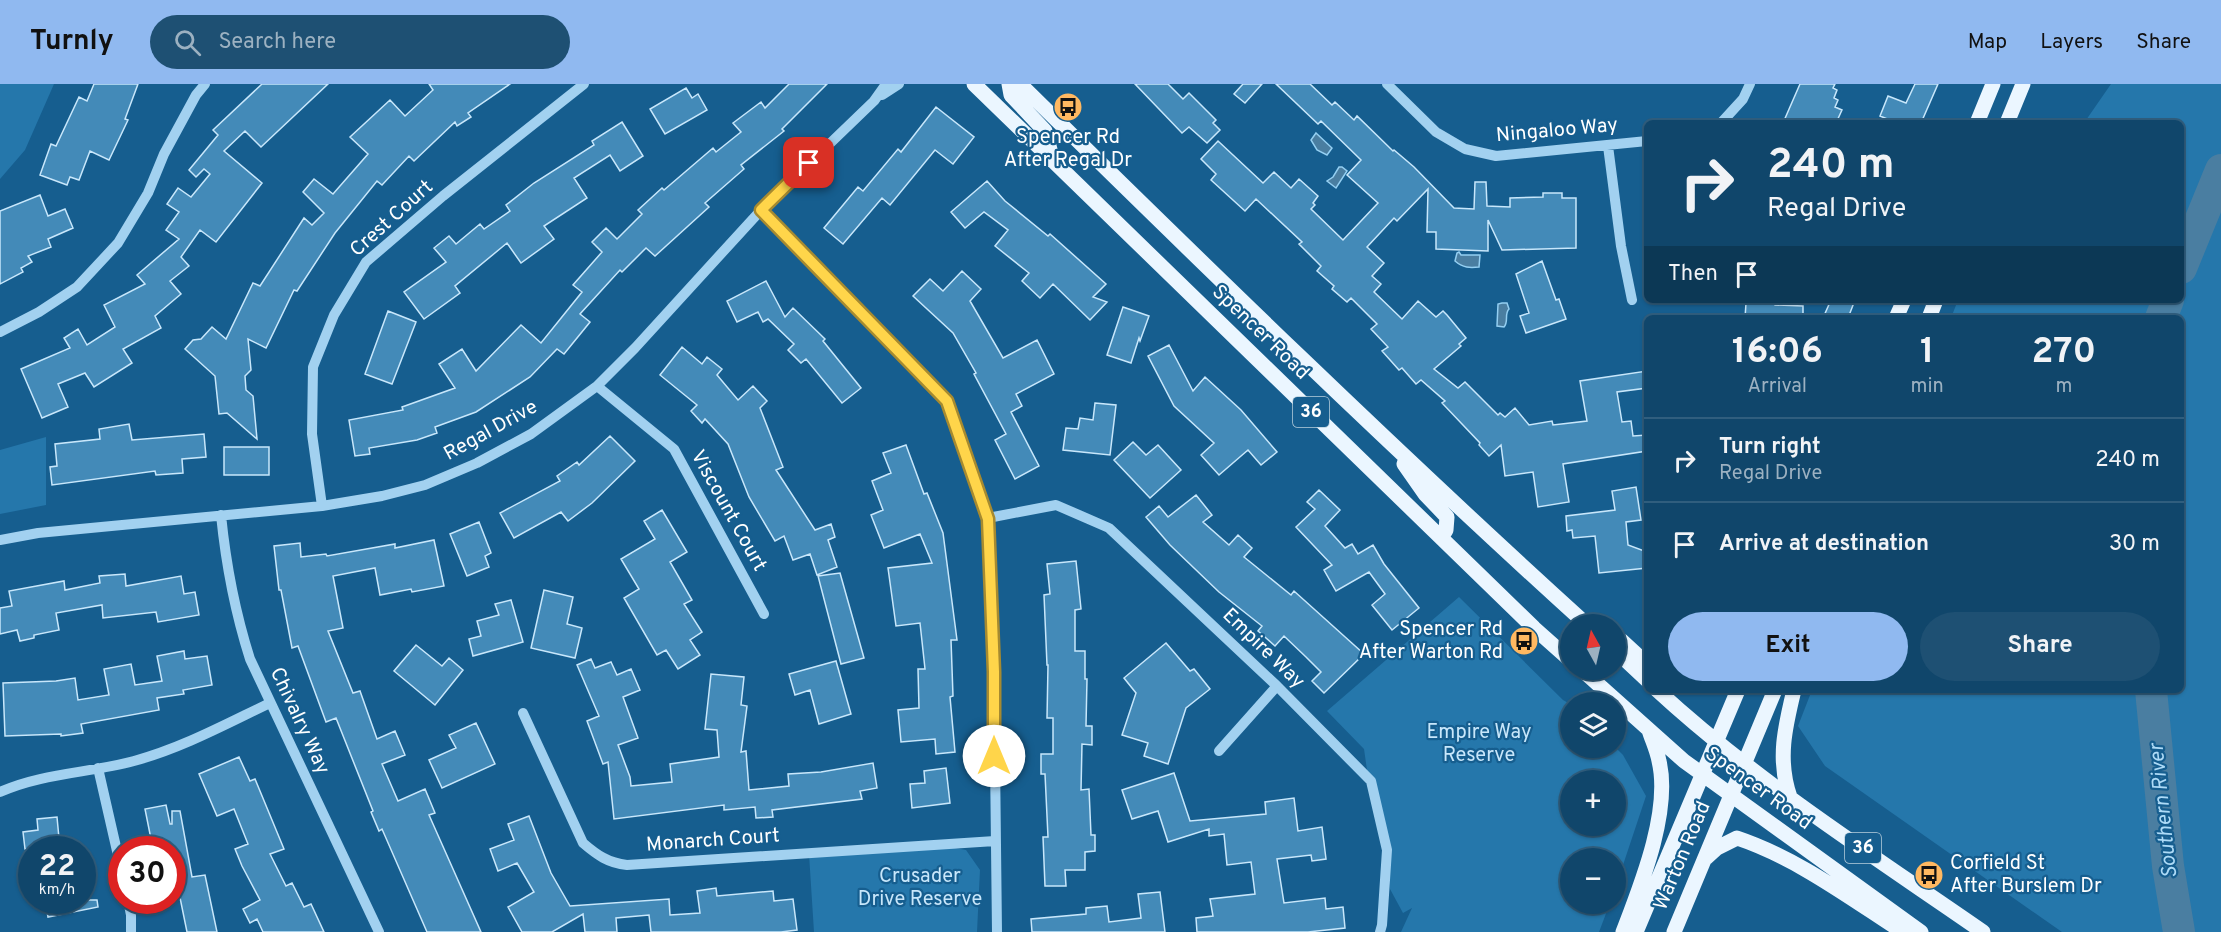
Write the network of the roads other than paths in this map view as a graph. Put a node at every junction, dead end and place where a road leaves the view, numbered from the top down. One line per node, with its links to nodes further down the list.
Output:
1 (205, 84): 21 (street)
2 (584, 84): 24 (street, Crest Court)
3 (886, 84): 12 (street, Regal Drive)
4 (899, 84): 12 (street, Regal Drive)
5 (974, 84): 18 (main road, Spencer Road / 36)
6 (1009, 84): 18 (main road)
7 (1020, 84): 23 (main road, Spencer Road / 36)
8 (1387, 84): 17 (street, Ningaloo Way)
9 (1750, 84): 13 (street)
10 (1993, 84): 14 (main road)
11 (2023, 84): 15 (main road)
12 (874, 100): 19 (street, Regal Drive)
13 (1724, 120)
14 (1978, 120)
15 (2008, 120)
16 (1644, 141): 17 (street, Ningaloo Way)
17 (1608, 146): 20 (street)
18 (1053, 161): 27 (main road, Spencer Road / 36)
19 (761, 210): 22 (street, Regal Drive); 26 (street)
20 (1632, 300)
21 (0, 332)
22 (597, 386): 24 (street, Regal Drive); 29 (street, Viscount Court)
23 (1394, 446): 27 (main road); 30 (main road, Spencer Road / 36)
24 (322, 506): 25 (street, Regal Drive)
25 (220, 515): 28 (street, Regal Drive); 42 (street, Chivalry Way)
26 (988, 519): 37 (street, Empire Way); 54 (street)
27 (1441, 538): 32 (main road, Spencer Road / 36)
28 (0, 540)
29 (764, 614)
30 (1575, 614)
31 (1626, 645): 34 (main road)
32 (1560, 651)
33 (1626, 660): 35 (main road)
34 (1644, 661)
35 (1644, 677)
36 (1594, 680): 44 (main road, Spencer Road / 36)
37 (1277, 686): 46 (street); 60 (street, Empire Way)
38 (1661, 693): 45 (main road, Spencer Road / 36)
39 (1737, 693): 45 (main road, Warton Road)
40 (1774, 693): 47 (main road, Warton Road)
41 (1793, 693): 52 (main road)
42 (270, 703): 48 (street); 58 (street, Chivalry Way)
43 (523, 713): 54 (street, Monarch Court)
44 (1648, 727): 49 (main road, Spencer Road / 36); 61 (main road)
45 (1716, 741): 47 (main road, Spencer Road / 36); 49 (main road, Warton Road)
46 (1219, 751)
47 (1744, 763): 51 (main road, Warton Road); 52 (main road, Spencer Road / 36)
48 (98, 768): 50 (street); 53 (street)
49 (1702, 775): 51 (main road, Spencer Road / 36); 62 (main road, Warton Road)
50 (0, 792)
51 (1731, 796): 55 (main road, Warton Road); 65 (main road, Spencer Road / 36)
52 (1790, 797): 66 (main road, Spencer Road / 36)
53 (114, 836)
54 (995, 841): 59 (street)
55 (1703, 860): 63 (main road, Warton Road); 64 (main road)
56 (131, 914): 57 (street)
57 (131, 932)
58 (379, 932)
59 (997, 932)
60 (1380, 932)
61 (1623, 932)
62 (1636, 932)
63 (1674, 932)
64 (1903, 932)
65 (1921, 932)
66 (1983, 932)

